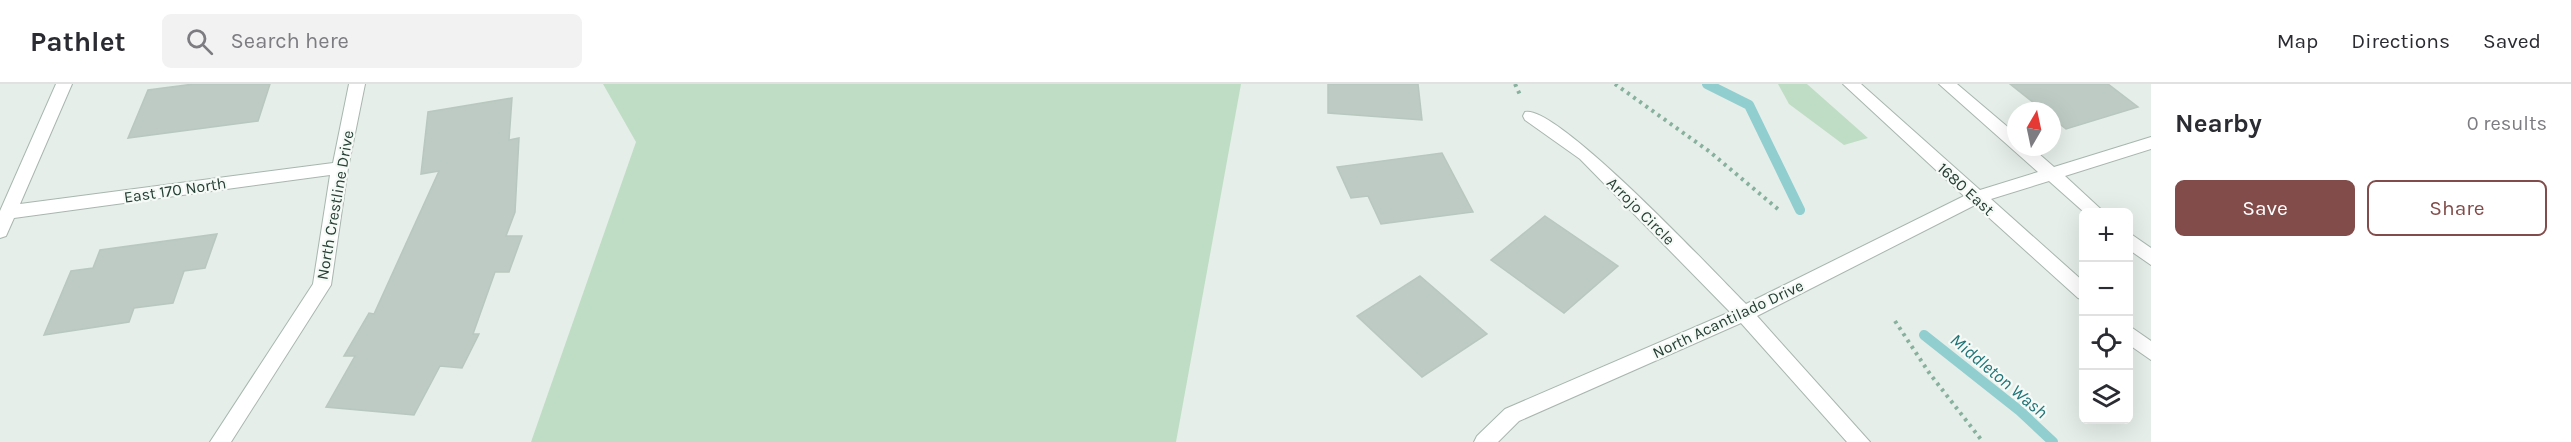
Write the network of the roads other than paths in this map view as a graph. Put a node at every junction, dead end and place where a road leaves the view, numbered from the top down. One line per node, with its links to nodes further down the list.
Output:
1 (64, 84): 13 (street)
2 (357, 84): 9 (street, North Crestline Drive)
3 (1851, 84): 11 (street, 1680 East)
4 (1947, 84): 6 (street)
5 (1531, 116): 18 (street, Arrojo Circle)
6 (2007, 135)
7 (2151, 142): 10 (street, North Acantilado Drive)
8 (2030, 156): 10 (street)
9 (340, 168): 13 (street, East 170 North); 21 (street, North Crestline Drive)
10 (2051, 174): 11 (street, North Acantilado Drive); 12 (street)
11 (1975, 198): 17 (street, 1680 East); 18 (street, North Acantilado Drive)
12 (2091, 208)
13 (9, 212): 14 (street)
14 (0, 231)
15 (2133, 243): 16 (street)
16 (2151, 258)
17 (2079, 289)
18 (1744, 314): 22 (street, North Acantilado Drive); 23 (street, Arrojo Circle)
19 (2133, 336): 20 (street)
20 (2151, 352)
21 (220, 442)
22 (1484, 442)
23 (1860, 442)

